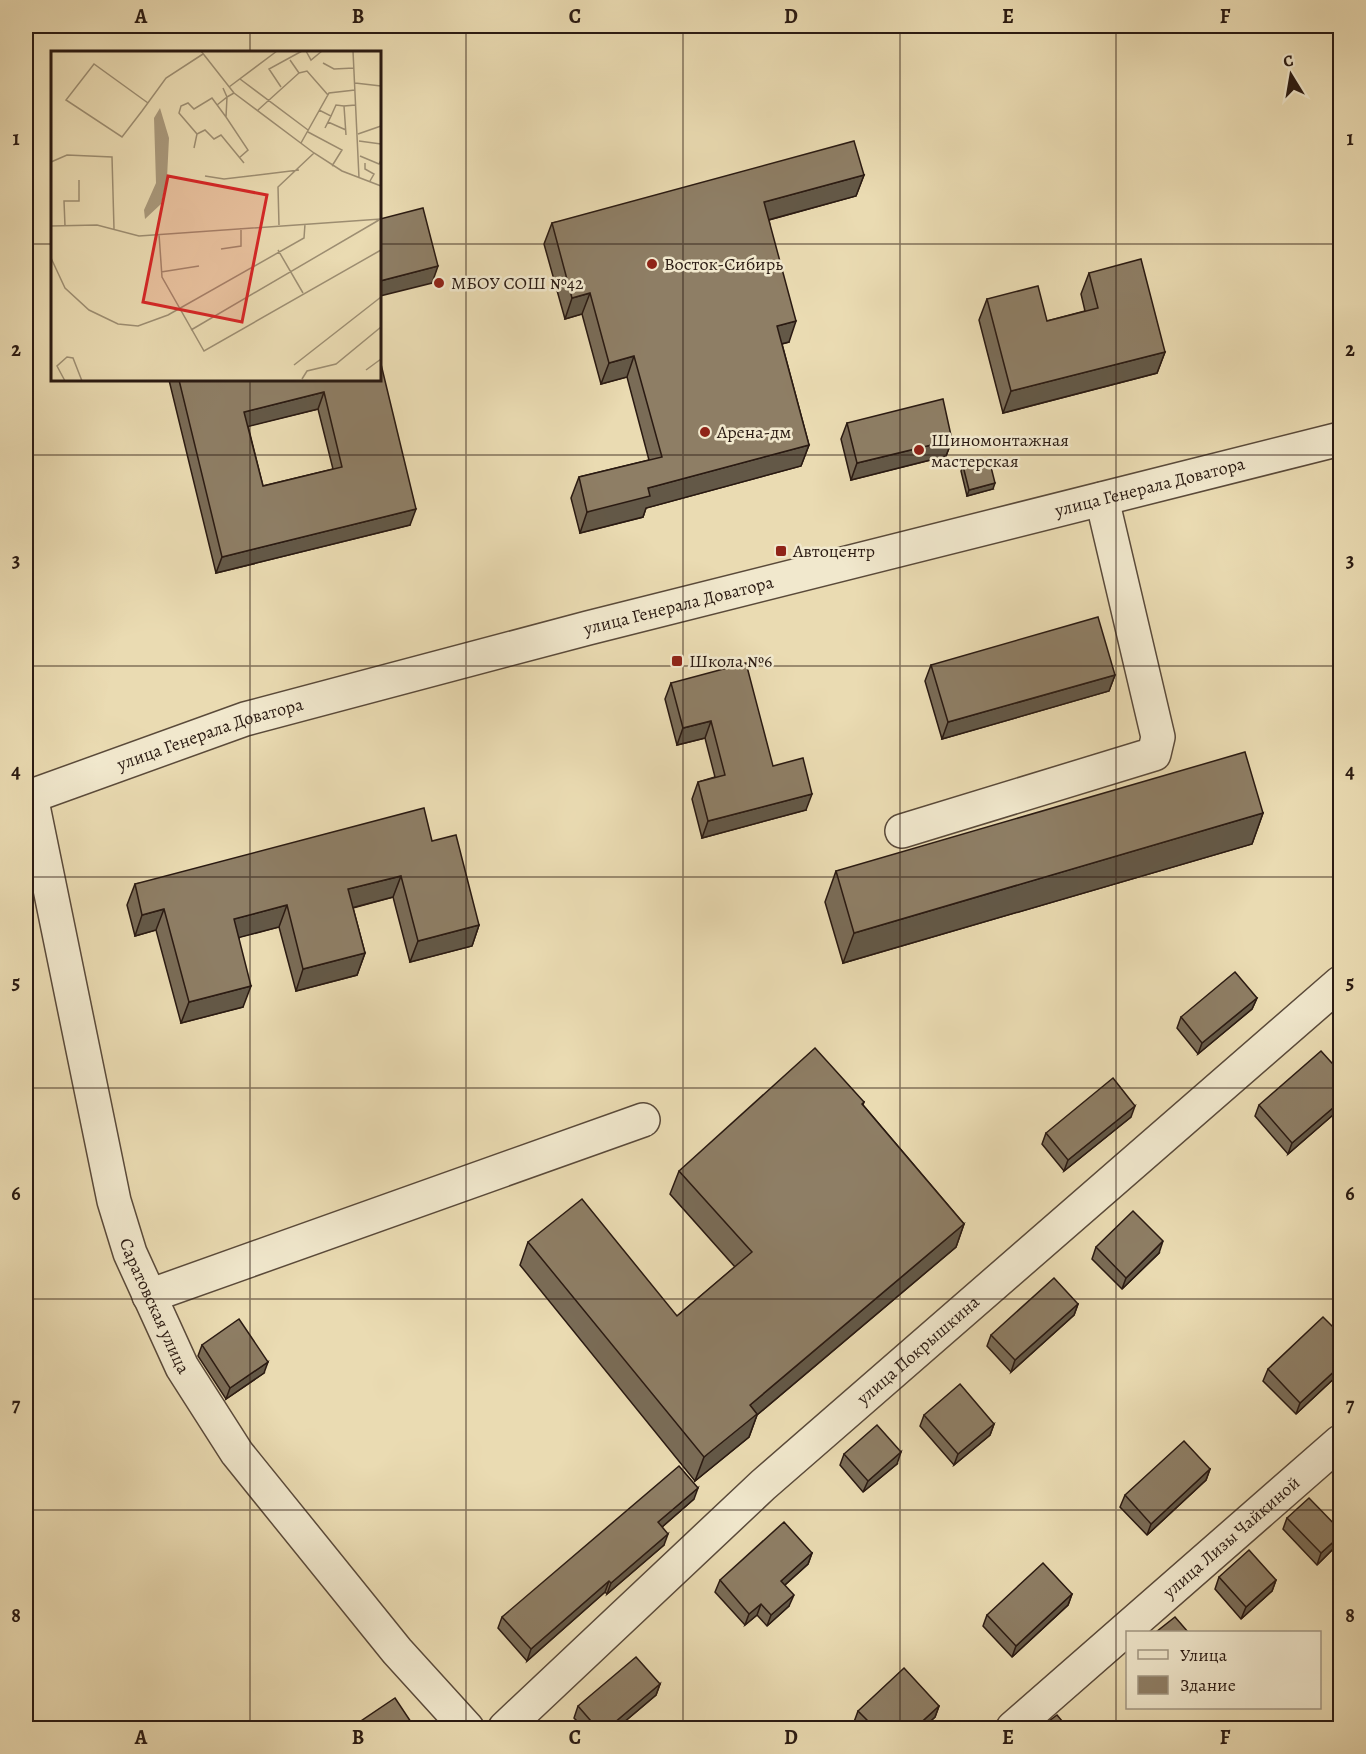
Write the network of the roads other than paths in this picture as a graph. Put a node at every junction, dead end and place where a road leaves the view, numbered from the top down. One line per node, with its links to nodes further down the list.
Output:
1 (1341, 439): 2 (street, улица Генерала Доватора)
2 (1102, 499): 3 (street, улица Генерала Доватора); 4 (street)
3 (28, 797): 7 (street, Саратовская улица)
4 (902, 831)
5 (1341, 983): 10 (street, улица Покрышкина)
6 (643, 1120): 7 (street)
7 (149, 1296): 9 (street, Саратовская улица)
8 (1341, 1442): 11 (street, улица Лизы Чайкиной)
9 (467, 1728)
10 (505, 1728)
11 (1013, 1728)

